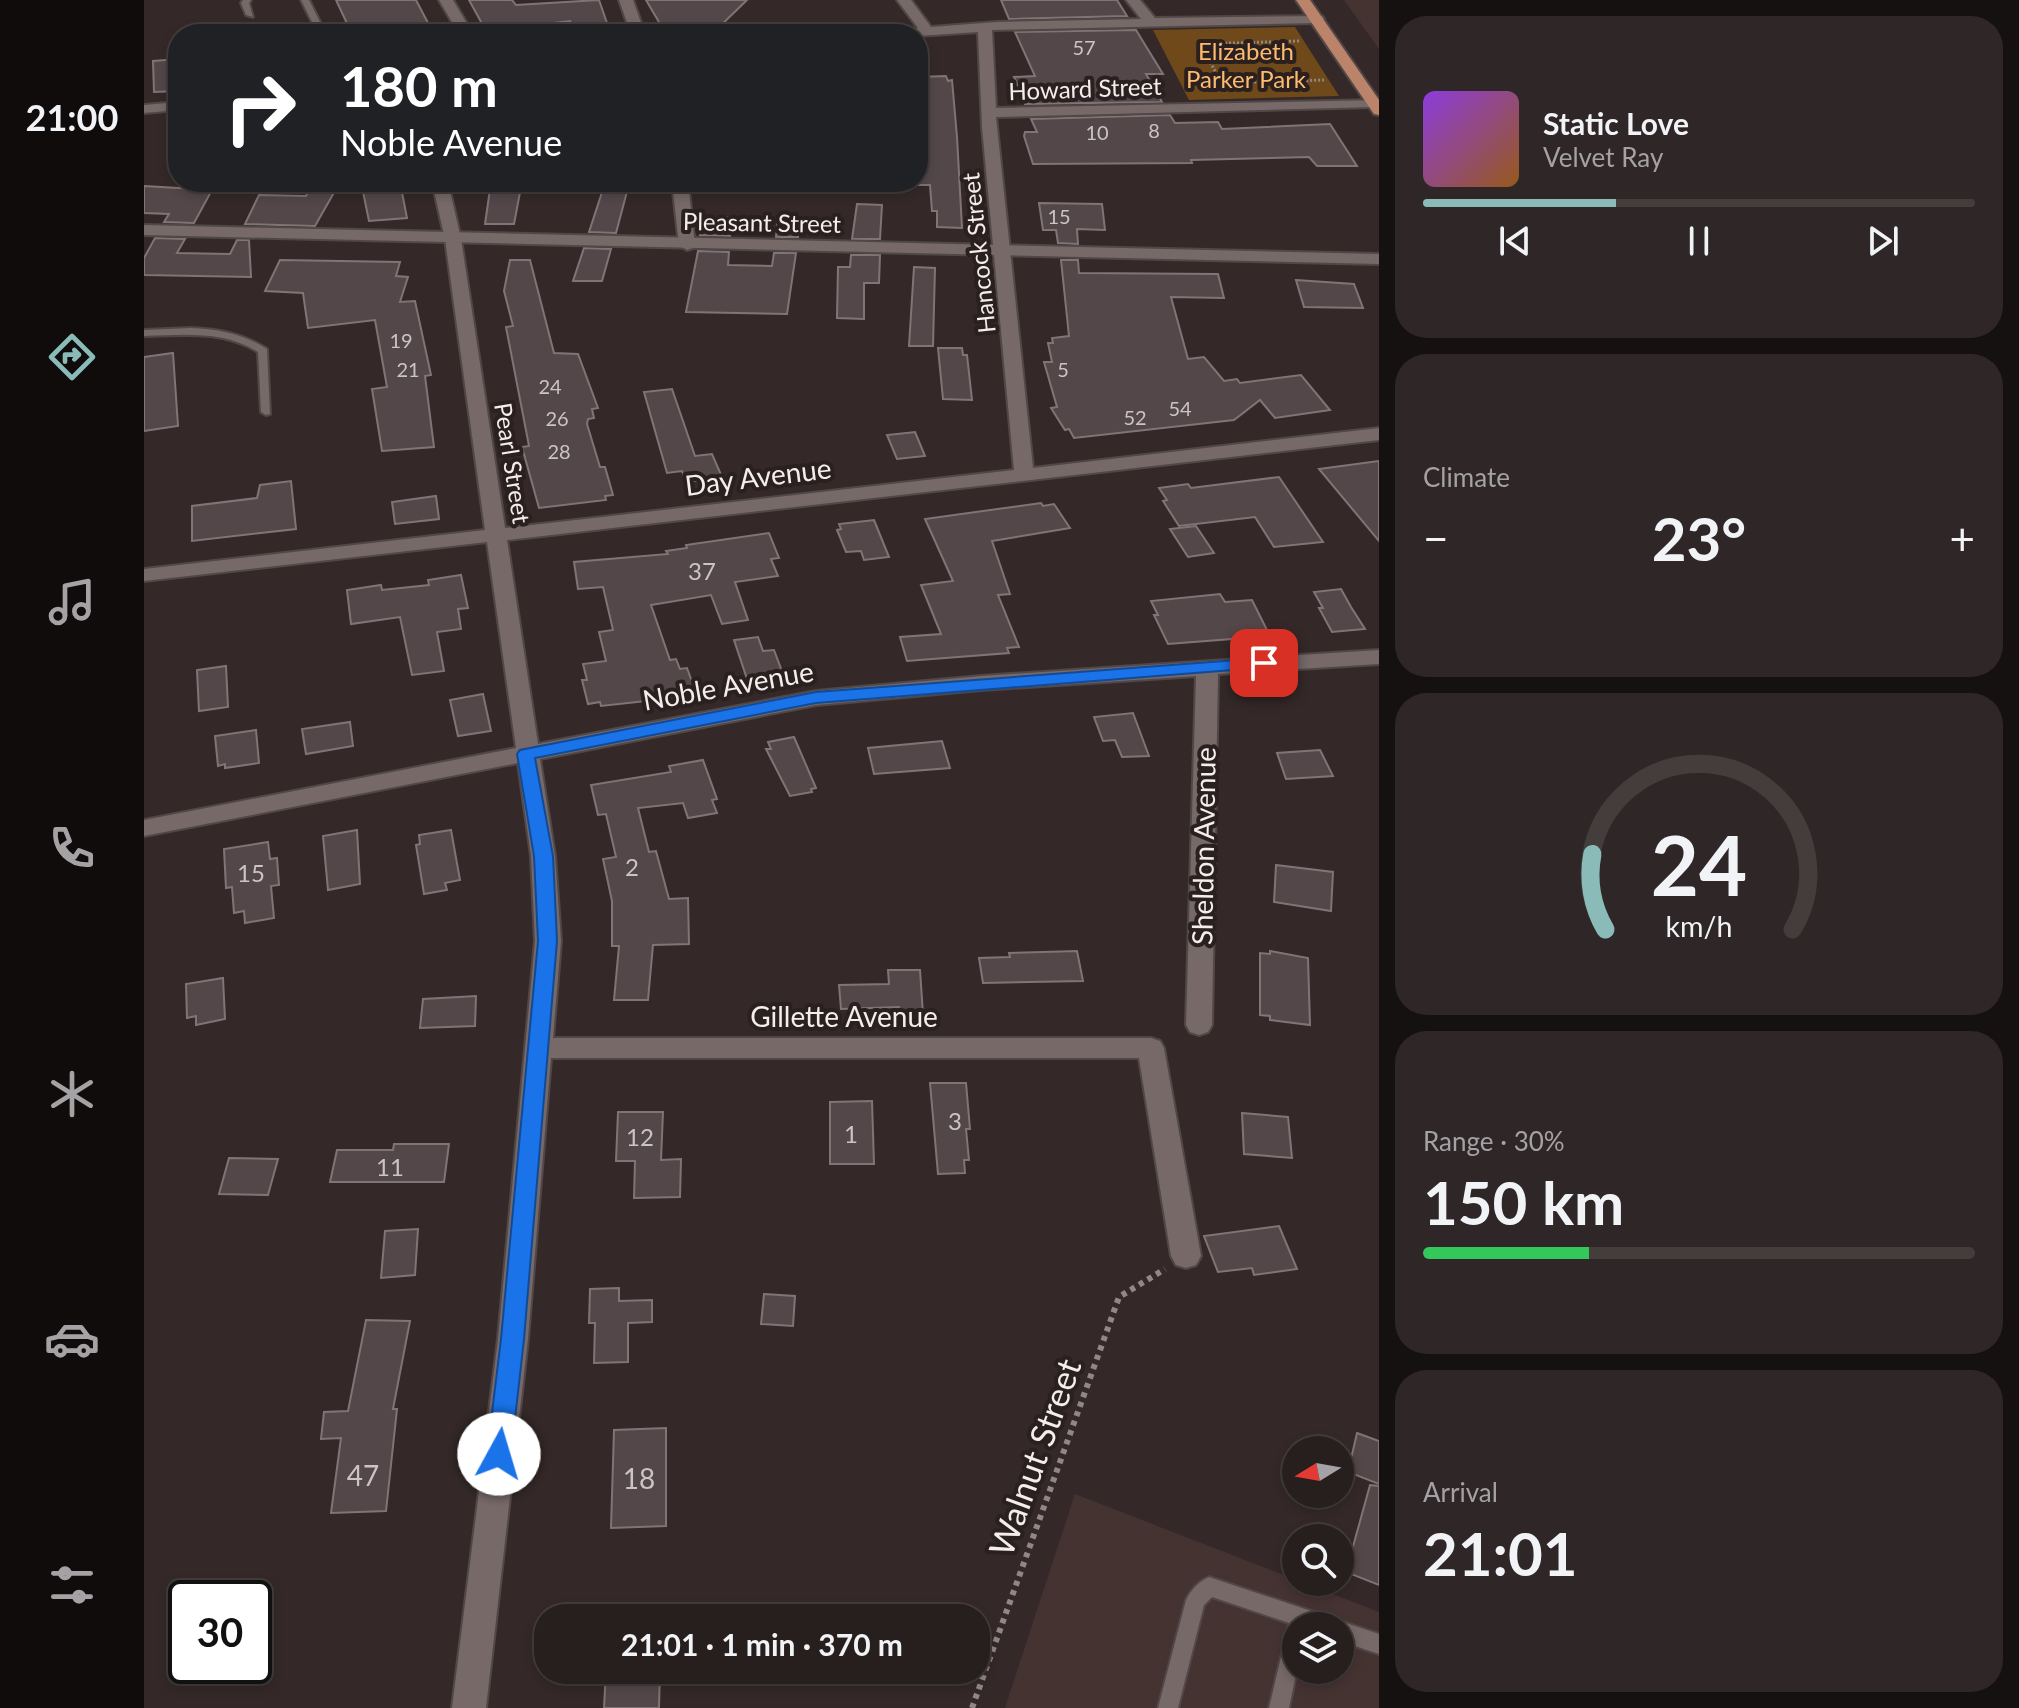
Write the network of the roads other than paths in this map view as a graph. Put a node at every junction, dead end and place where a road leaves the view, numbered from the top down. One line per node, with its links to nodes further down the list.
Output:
1 (247, 0): 8 (lane)
2 (305, 0): 11 (lane)
3 (446, 0): 12 (street)
4 (626, 0): 13 (street)
5 (904, 0): 14 (street)
6 (1133, 0): 10 (street)
7 (1303, 0): 9 (highway)
8 (250, 15)
9 (1317, 19): 10 (street); 18 (highway)
10 (1151, 22): 15 (street)
11 (317, 24)
12 (460, 24)
13 (634, 24)
14 (922, 24)
15 (985, 27): 16 (street); 20 (street, Hancock Street)
16 (928, 31)
17 (168, 107): 19 (street)
18 (1377, 107): 20 (street, Howard Street)
19 (144, 109)
20 (989, 113): 26 (street, Hancock Street)
21 (442, 192): 24 (street, Pearl Street)
22 (681, 192): 25 (street)
23 (144, 230): 24 (street, Pleasant Street)
24 (453, 239): 25 (street, Pleasant Street); 32 (street, Pearl Street)
25 (687, 245): 26 (street, Pleasant Street)
26 (1003, 252): 27 (street, Pleasant Street); 31 (street, Hancock Street)
27 (1379, 259)
28 (144, 333): 29 (lane)
29 (266, 412)
30 (1379, 434): 31 (street, Day Avenue)
31 (1024, 473): 32 (street, Day Avenue)
32 (498, 534): 33 (street, Day Avenue); 36 (street, Pearl Street)
33 (144, 575)
34 (1379, 657): 35 (street, Noble Avenue)
35 (1207, 667): 36 (street, Noble Avenue); 38 (street, Sheldon Avenue)
36 (526, 754): 37 (street, Noble Avenue); 39 (street, Pearl Street)
37 (144, 828)
38 (1199, 1025)
39 (537, 1048): 40 (street, Gillette Avenue); 45 (street, Pearl Street)
40 (1186, 1256)
41 (1282, 1618): 46 (lane)
42 (1354, 1636): 43 (lane)
43 (1379, 1644)
44 (1284, 1684): 47 (lane)
45 (469, 1708)
46 (1168, 1708)
47 (1279, 1708)

